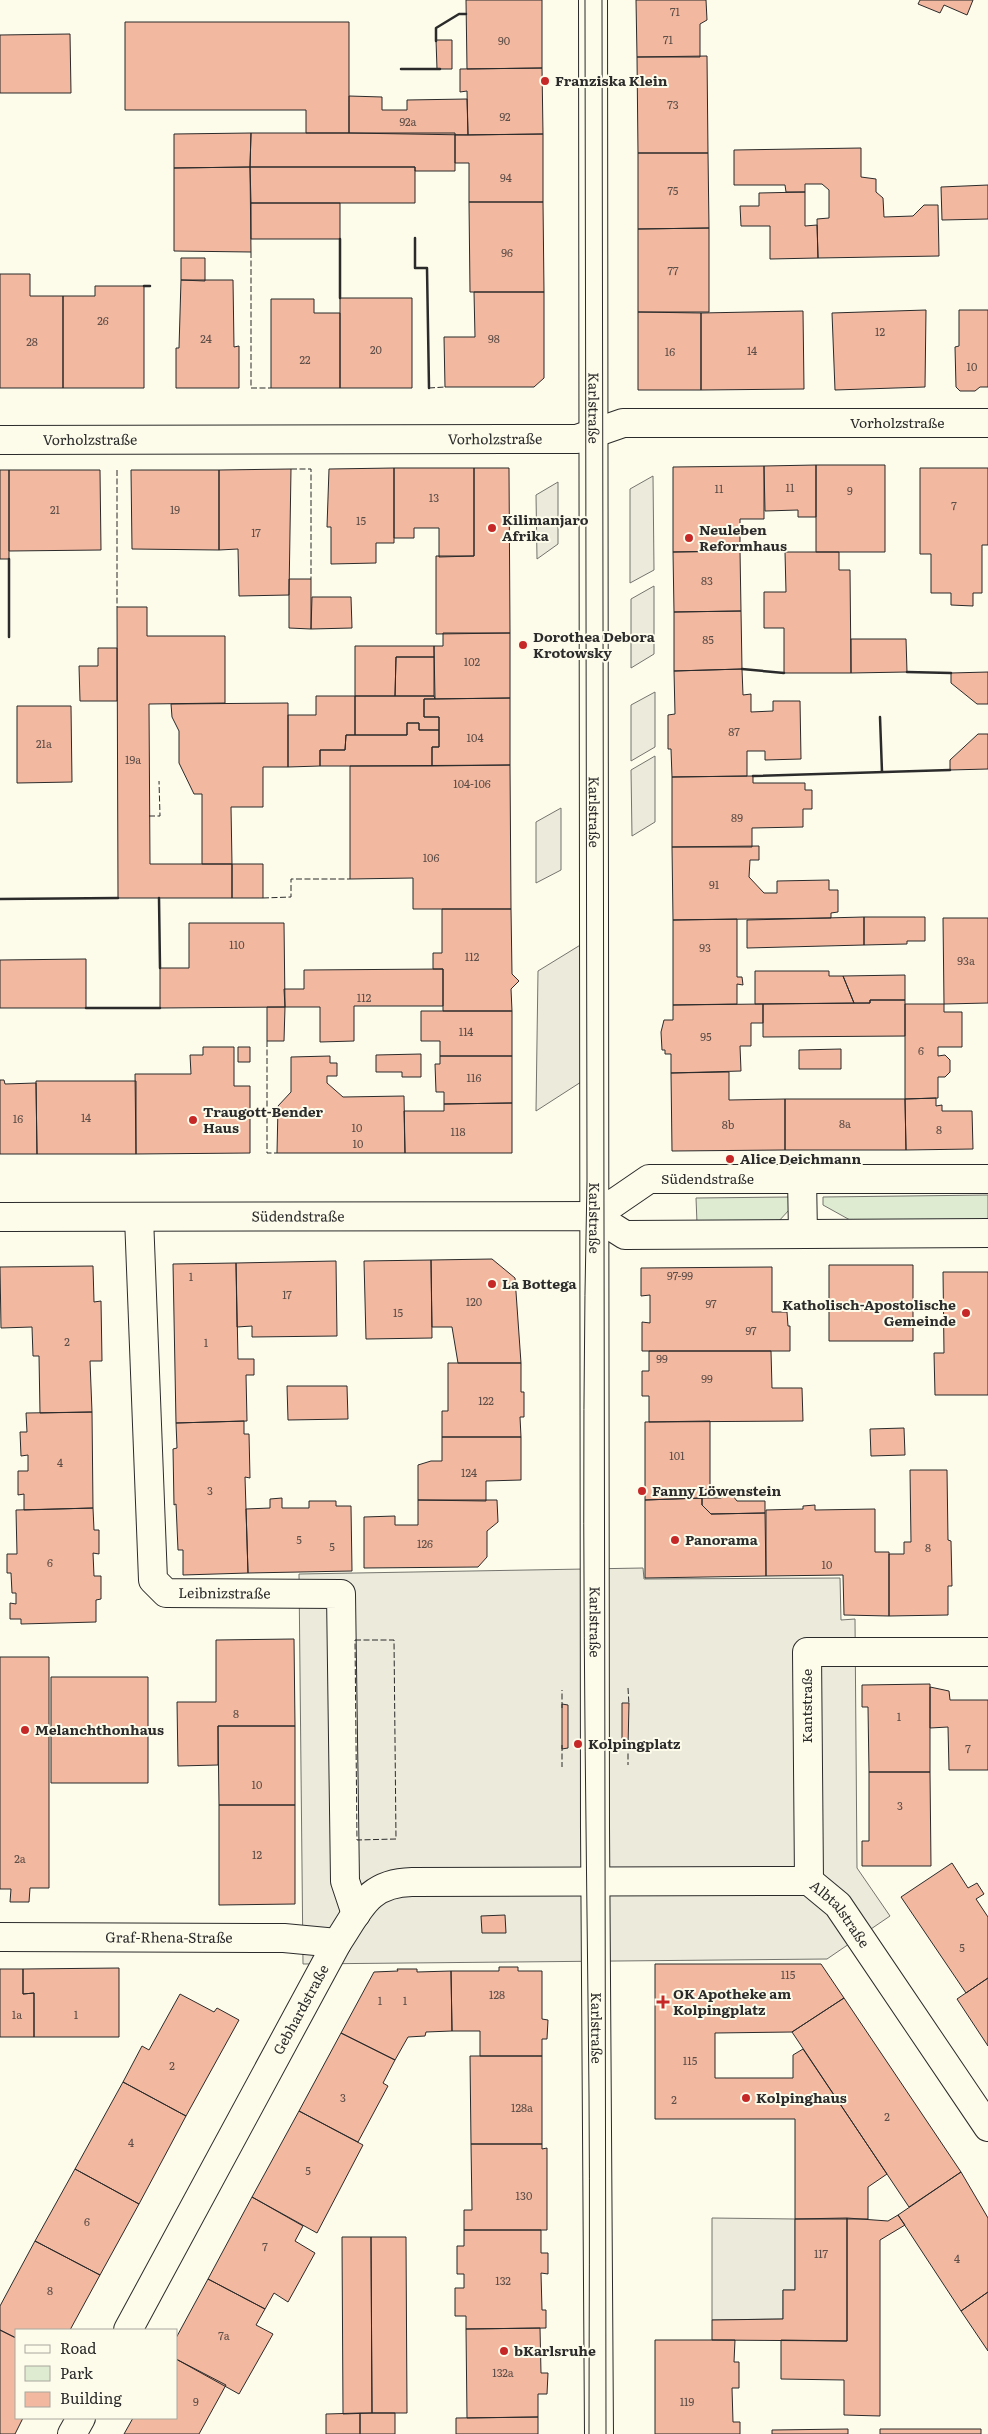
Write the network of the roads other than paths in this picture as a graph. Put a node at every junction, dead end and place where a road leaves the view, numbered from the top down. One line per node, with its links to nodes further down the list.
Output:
1 (593, 0): 3 (street, Karlstraße)
2 (988, 423): 3 (street, Vorholzstraße)
3 (595, 432): 4 (street, Vorholzstraße); 7 (street, Karlstraße)
4 (0, 440)
5 (802, 1178): 6 (street, Südendstraße); 7 (street, Südendstraße); 11 (street)
6 (988, 1179)
7 (595, 1216): 9 (street, Südendstraße); 11 (street); 14 (street, Karlstraße)
8 (0, 1217): 9 (street, Südendstraße)
9 (139, 1217): 15 (street, Leibnizstraße)
10 (988, 1233): 11 (street)
11 (803, 1234)
12 (988, 1652): 13 (street, Kantstraße)
13 (809, 1881): 14 (street, Albtalstraße); 18 (street, Albtalstraße)
14 (595, 1882): 15 (street, Gebhardstraße); 22 (street, Karlstraße)
15 (356, 1914): 17 (street, Gebhardstraße)
16 (0, 1937): 17 (street, Graf-Rhena-Straße)
17 (338, 1943): 19 (street, Gebhardstraße)
18 (988, 2127)
19 (129, 2329)
20 (80, 2419): 21 (street)
21 (72, 2434)
22 (599, 2434)

